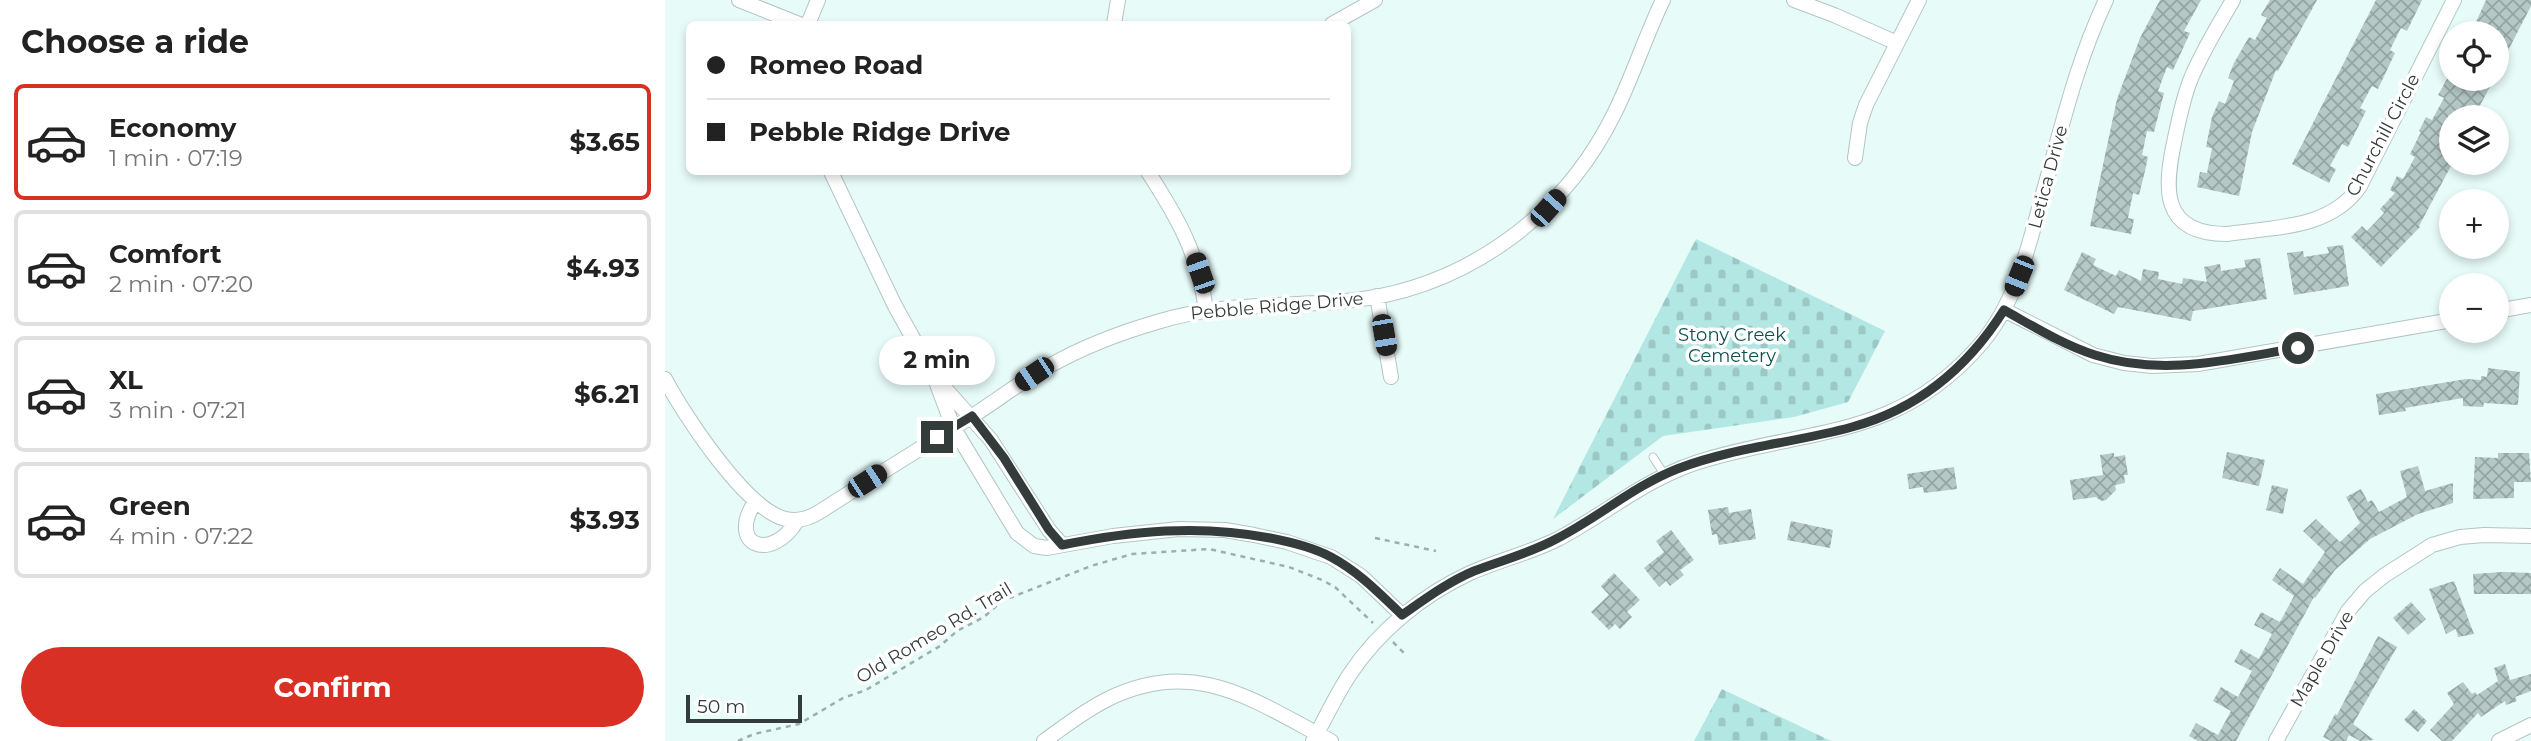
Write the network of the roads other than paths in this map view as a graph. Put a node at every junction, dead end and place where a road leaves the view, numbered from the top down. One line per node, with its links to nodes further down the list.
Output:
1 (739, 0): 11 (street)
2 (818, 0): 12 (street)
3 (1118, 0): 13 (street)
4 (1375, 0): 14 (street)
5 (1663, 0): 19 (street, Pebble Ridge Drive)
6 (1794, 0): 15 (street)
7 (1919, 0): 15 (street)
8 (2106, 0): 22 (street, Letica Drive)
9 (2233, 0): 10 (street, Churchill Circle)
10 (2454, 0)
11 (792, 21)
12 (809, 21)
13 (1114, 21)
14 (1337, 21)
15 (1897, 43): 16 (street)
16 (1855, 158)
17 (832, 175): 25 (street)
18 (1150, 175): 23 (street)
19 (1377, 296): 23 (street, Pebble Ridge Drive); 26 (street)
20 (2531, 305): 21 (street)
21 (2509, 309)
22 (2004, 310): 24 (street); 31 (street, Letica Drive)
23 (1206, 311): 28 (street, Pebble Ridge Drive)
24 (2439, 322)
25 (934, 376): 28 (street); 29 (street)
26 (1391, 377)
27 (665, 379): 32 (street)
28 (972, 416): 29 (street, Pebble Ridge Drive); 35 (street)
29 (953, 427): 33 (street, Pebble Ridge Drive); 35 (street)
30 (1653, 457): 31 (lane)
31 (1664, 474): 36 (street, Letica Drive)
32 (755, 502): 33 (street); 33 (street, Pebble Ridge Drive)
33 (797, 521)
34 (2531, 536): 41 (street, Maple Drive)
35 (1062, 545): 36 (street)
36 (1402, 615): 38 (street, Letica Drive)
37 (2531, 725): 42 (street)
38 (1315, 737): 39 (street); 40 (street)
39 (1044, 741)
40 (1331, 741)
41 (2276, 741)
42 (2500, 741)

